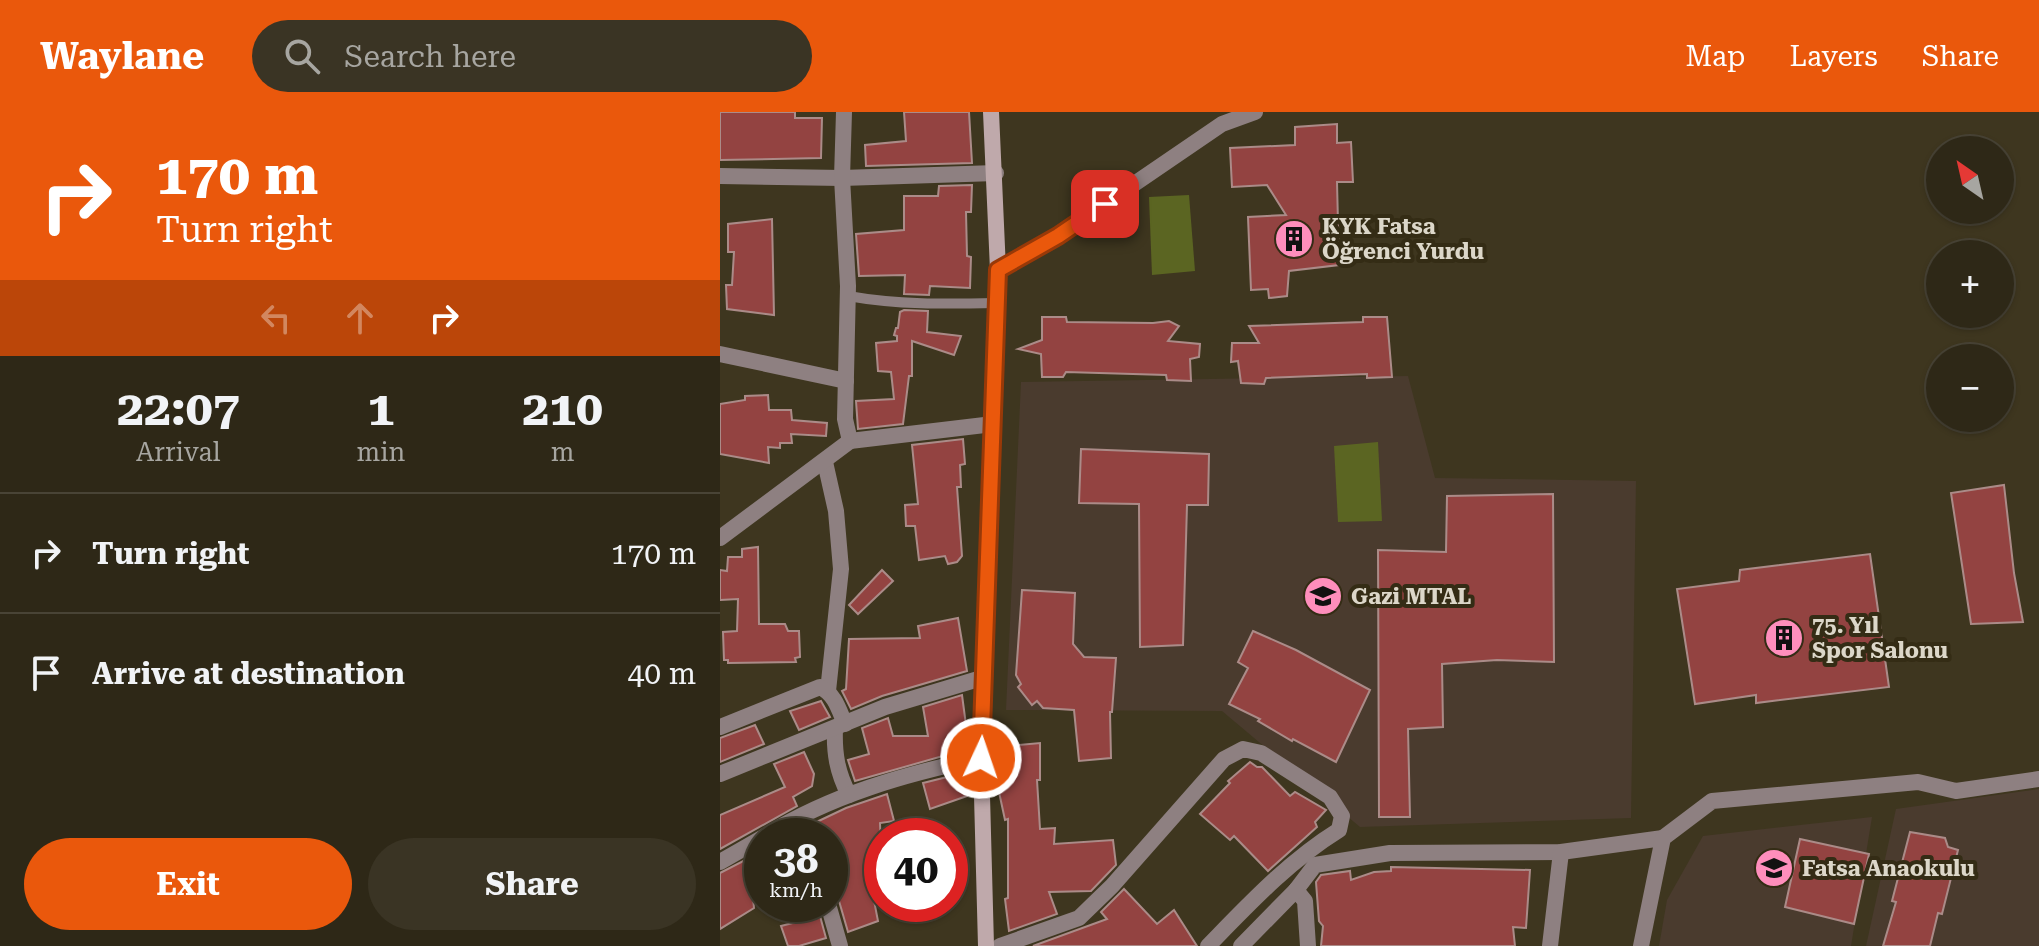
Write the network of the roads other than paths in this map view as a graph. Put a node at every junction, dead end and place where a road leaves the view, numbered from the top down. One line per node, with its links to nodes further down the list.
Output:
1 (844, 112): 6 (street)
2 (991, 112): 4 (street)
3 (1255, 112): 7 (street)
4 (996, 173): 6 (street); 7 (street)
5 (720, 176): 6 (street)
6 (842, 178): 8 (street)
7 (998, 270): 9 (street)
8 (848, 296): 9 (lane); 11 (street)
9 (997, 303): 12 (street)
10 (720, 354): 11 (street)
11 (846, 381): 13 (street)
12 (993, 424): 13 (street); 16 (street)
13 (850, 441): 14 (street)
14 (825, 462): 15 (street); 17 (street)
15 (720, 538)
16 (985, 677): 18 (street); 20 (street)
17 (828, 691): 18 (street); 19 (street)
18 (840, 726): 21 (street); 23 (street)
19 (720, 727)
20 (981, 758): 23 (street); 32 (street)
21 (720, 774)
22 (2039, 779): 25 (street)
23 (849, 795): 24 (street)
24 (811, 818)
25 (1663, 838): 27 (street); 38 (street)
26 (744, 848): 28 (street)
27 (1561, 852): 29 (street); 37 (street)
28 (720, 862)
29 (1296, 890): 35 (street); 36 (street)
30 (833, 922): 31 (street)
31 (840, 946)
32 (986, 946)
33 (1000, 946): 34 (street)
34 (1208, 946)
35 (1241, 946)
36 (1308, 946)
37 (1550, 946)
38 (1641, 946)

